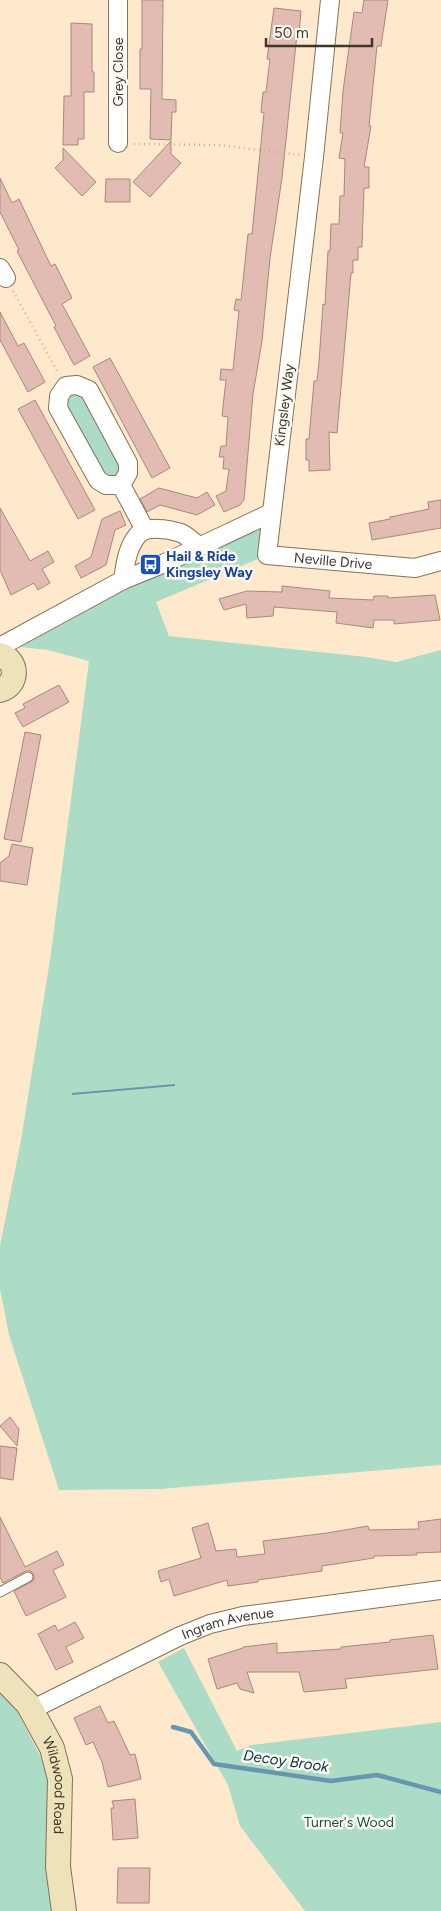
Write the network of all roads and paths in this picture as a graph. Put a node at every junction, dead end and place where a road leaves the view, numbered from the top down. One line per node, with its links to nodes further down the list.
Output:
1 (118, 0): 3 (street, Grey Close)
2 (330, 0): 4 (street, Kingsley Way)
3 (118, 143): 4 (path)
4 (314, 157): 8 (street, Kingsley Way)
5 (3, 273): 6 (path)
6 (66, 386): 7 (street); 7 (street)
7 (121, 485): 9 (street)
8 (271, 513): 10 (street); 11 (street, Neville Drive)
9 (145, 530): 10 (street); 12 (street)
10 (199, 547): 12 (street)
11 (441, 561)
12 (123, 580): 13 (street)
13 (1, 648): 14 (street)
14 (0, 690)
15 (28, 1577): 17 (lane)
16 (441, 1590): 19 (street, Ingram Avenue)
17 (0, 1592)
18 (0, 1675): 19 (street, Wildwood Road)
19 (31, 1710): 20 (street, Wildwood Road)
20 (64, 1911)

